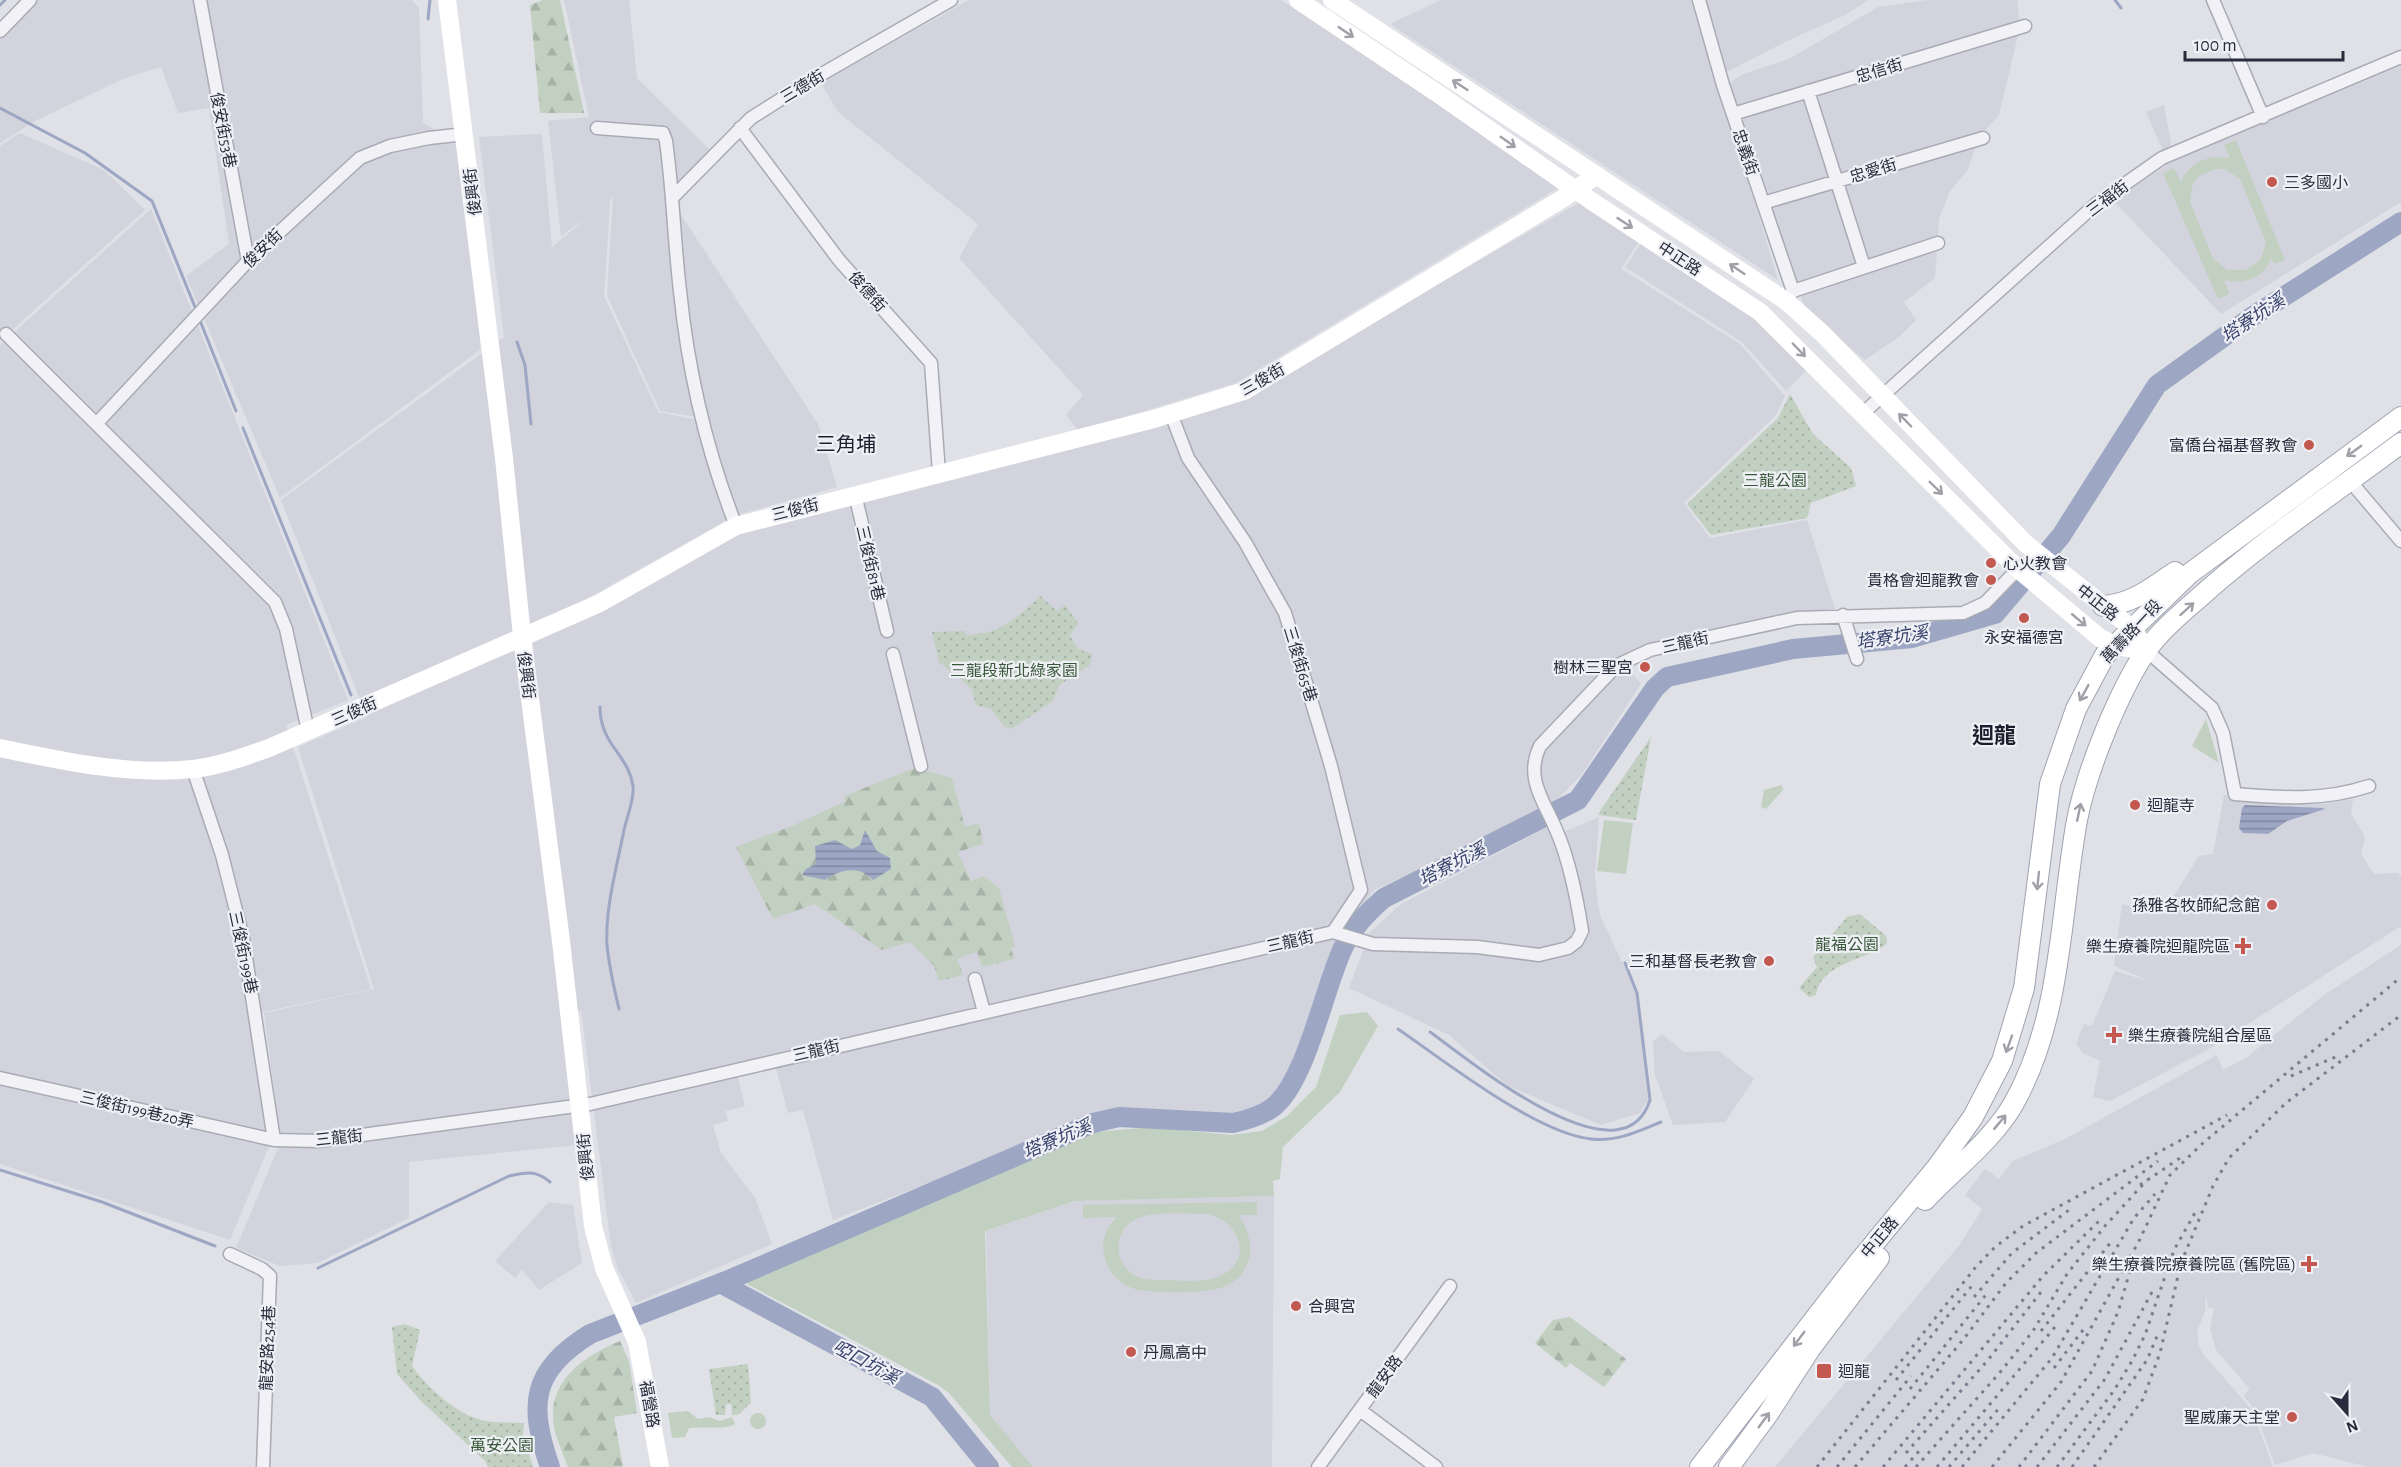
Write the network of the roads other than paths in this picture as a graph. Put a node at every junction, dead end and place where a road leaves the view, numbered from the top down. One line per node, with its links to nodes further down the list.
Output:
1 (30, 0): 10 (street)
2 (200, 0): 25 (street, 俊安街53巷)
3 (447, 0): 17 (street, 俊興街)
4 (951, 0): 16 (street, 三德街)
5 (1298, 0): 21 (street, 中正路, one-way to 21)
6 (1332, 0): 19 (street, 中正路, one-way to 6)
7 (1698, 0): 13 (street, 忠義街)
8 (2213, 0): 14 (street)
9 (2025, 26): 12 (street, 忠信街)
10 (0, 31)
11 (2401, 57): 14 (street, 三福街)
12 (1808, 91): 13 (street, 忠信街); 20 (street)
13 (1733, 114): 23 (street, 忠義街)
14 (2263, 117): 30 (street, 三福街)
15 (597, 128): 22 (street)
16 (740, 129): 22 (street, 三德街); 36 (street, 俊德街)
17 (465, 135): 25 (street, 俊安街); 47 (street, 俊興街)
18 (1983, 138): 20 (street, 忠愛街)
19 (1597, 175): 21 (street, 三俊街); 27 (street, 中正路, one-way to 19)
20 (1837, 181): 23 (street, 忠愛街); 26 (street)
21 (1576, 190): 28 (street, 中正路, one-way to 28); 31 (street, 三俊街)
22 (673, 197): 39 (street)
23 (1763, 203): 27 (street, 忠義街)
24 (1938, 243): 26 (street)
25 (248, 261): 34 (street, 俊安街)
26 (1864, 267): 27 (street)
27 (1790, 296): 28 (street); 30 (street, 中正路)
28 (1770, 320): 32 (street, 中正路, one-way to 32)
29 (6, 334): 34 (street)
30 (1881, 397): 32 (street, 三福街); 43 (street, 中正路, one-way to 30)
31 (1171, 414): 36 (street, 三俊街); 57 (street, 三俊街65巷)
32 (1862, 414): 42 (street, 中正路, one-way to 42)
33 (2401, 417): 41 (main road, 萬壽路一段, one-way to 41)
34 (97, 423): 52 (street)
35 (2401, 443): 37 (main road, 萬壽路一段)
36 (939, 473): 38 (street, 三俊街)
37 (2350, 481): 40 (street); 50 (main road, 萬壽路一段, one-way to 37)
38 (855, 495): 39 (street, 三俊街); 46 (street, 三俊街81巷)
39 (736, 526): 47 (street, 三俊街)
40 (2401, 541)
41 (2225, 546): 43 (main road); 45 (main road, 萬壽路一段)
42 (2018, 569): 44 (street, 三龍街); 48 (street, 中正路, one-way to 48)
43 (2103, 606): 45 (street, 中正路)
44 (1843, 615): 51 (street); 57 (street, 三龍街)
45 (2133, 629): 48 (main road, 萬壽路一段); 50 (street, 中正路)
46 (887, 631)
47 (522, 636): 52 (street, 三俊街); 63 (street, 俊興街)
48 (2117, 646): 50 (street, 中正路); 59 (main road, 萬壽路一段, one-way to 59)
49 (893, 654): 54 (street)
50 (2152, 656): 56 (street); 60 (main road, 萬壽路一段, one-way to 50)
51 (1857, 659)
52 (308, 731): 55 (street, 三俊街)
53 (0, 748): 55 (street, 三俊街)
54 (921, 766)
55 (193, 769): 65 (street, 三俊街199巷)
56 (2369, 786)
57 (1336, 932): 61 (street, 三龍街)
58 (975, 979): 61 (street)
59 (2024, 988): 64 (main road, 中正路, one-way to 64)
60 (2052, 994): 66 (main road, 中正路, one-way to 60)
61 (984, 1011): 63 (street, 三龍街)
62 (0, 1078): 65 (street, 三俊街199巷20弄)
63 (580, 1105): 65 (street, 三龍街); 69 (street, 俊興街)
64 (1963, 1132): 66 (main road); 75 (main road, 中正路, one-way to 75)
65 (274, 1140)
66 (1981, 1143): 76 (main road, 中正路, one-way to 66)
67 (230, 1254): 71 (street, 龍安路254巷)
68 (1450, 1286): 70 (street, 龍安路)
69 (637, 1342): 72 (street, 福營路)
70 (1360, 1410): 73 (street, 龍安路); 74 (street)
71 (263, 1467)
72 (660, 1467)
73 (1318, 1467)
74 (1436, 1467)
75 (1700, 1467)
76 (1729, 1467)

